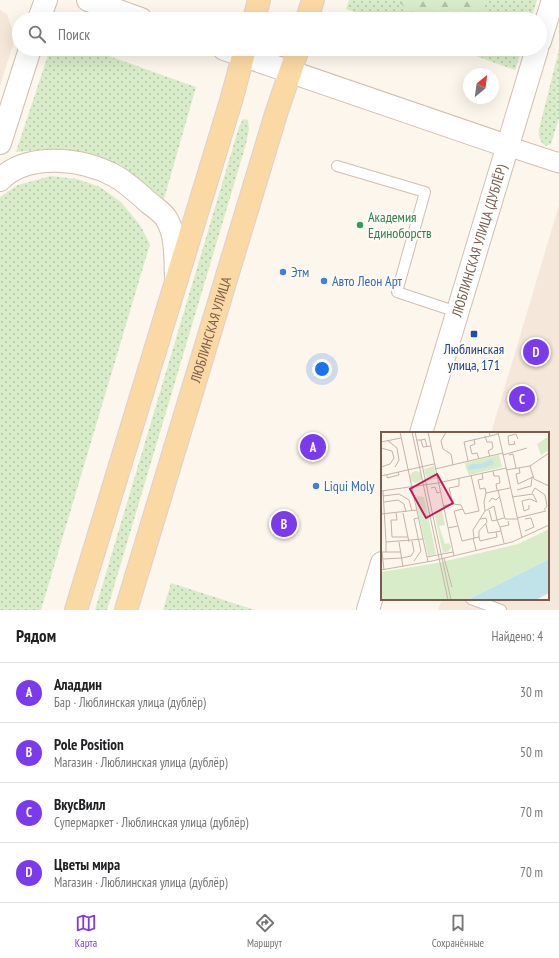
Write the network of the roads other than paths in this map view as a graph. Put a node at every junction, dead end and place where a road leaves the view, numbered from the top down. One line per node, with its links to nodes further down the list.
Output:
1 (46, 0): 6 (street)
2 (88, 0): 7 (street)
3 (259, 0): 8 (main road)
4 (313, 0): 9 (main road)
5 (554, 3): 10 (street)
6 (42, 12)
7 (121, 12)
8 (256, 12)
9 (309, 12)
10 (547, 22)
11 (28, 56): 17 (street)
12 (236, 56): 22 (main road)
13 (249, 56): 16 (street)
14 (296, 56): 16 (main road, ЛЮБЛИНСКАЯ УЛИЦА)
15 (535, 56): 18 (street, ЛЮБЛИНСКАЯ УЛИЦА (ДУБЛЁР))
16 (290, 73): 18 (street); 28 (main road, ЛЮБЛИНСКАЯ УЛИЦА)
17 (0, 143)
18 (507, 146): 19 (street); 23 (street, ЛЮБЛИНСКАЯ УЛИЦА (ДУБЛЁР))
19 (559, 163)
20 (337, 166): 23 (lane)
21 (0, 180): 22 (street)
22 (176, 280): 27 (main road)
23 (457, 312): 24 (street, ЛЮБЛИНСКАЯ УЛИЦА (ДУБЛЁР))
24 (420, 432)
25 (381, 569): 29 (street)
26 (474, 600): 30 (lane)
27 (76, 610)
28 (126, 610)
29 (368, 610)
30 (501, 610)

